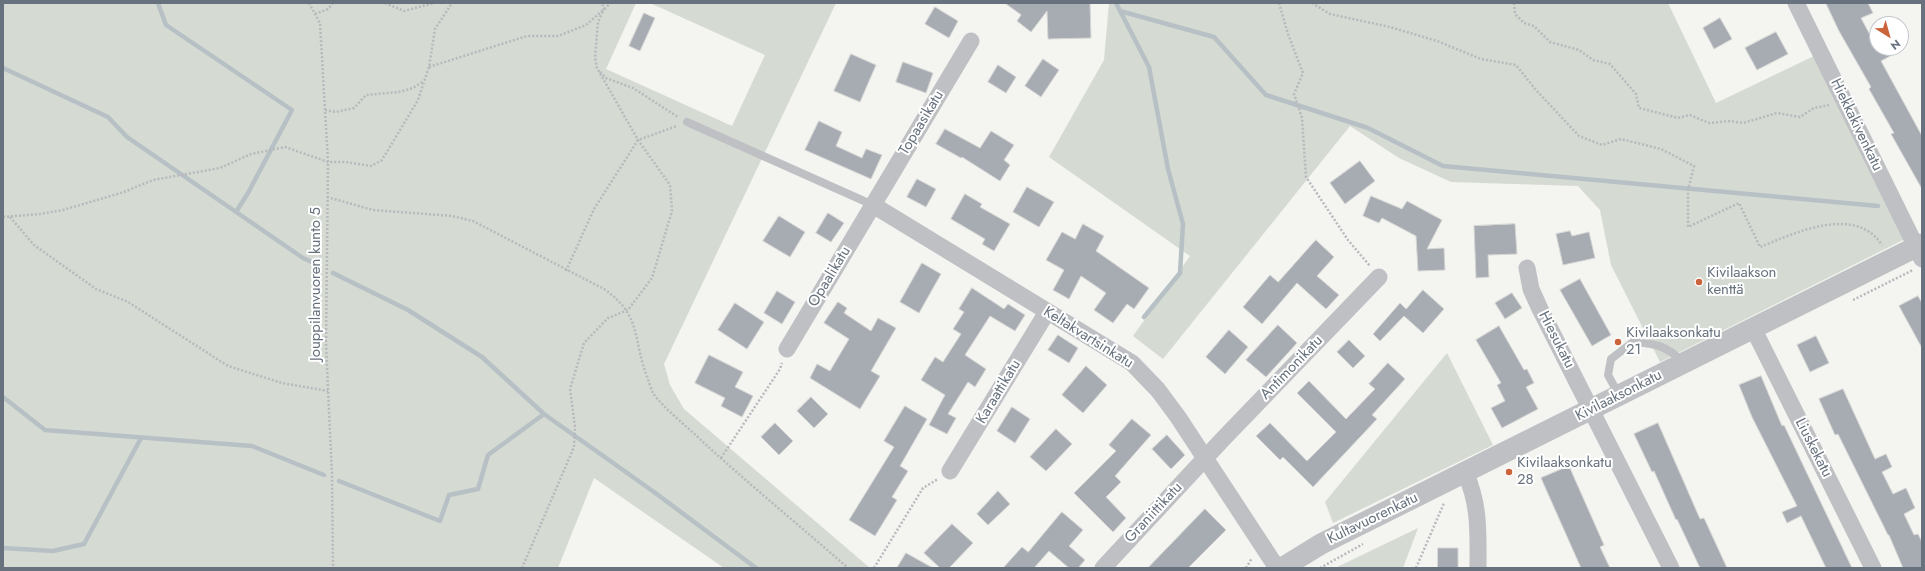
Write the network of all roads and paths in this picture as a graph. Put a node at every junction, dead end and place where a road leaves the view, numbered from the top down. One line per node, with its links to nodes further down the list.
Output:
1 (309, 3): 13 (path, Jouppilanvuoren kunto 5)
2 (333, 3): 13 (path)
3 (385, 3): 4 (path)
4 (434, 3)
5 (452, 3): 15 (path)
6 (602, 3): 12 (path)
7 (611, 3): 12 (path)
8 (1279, 3): 31 (path)
9 (1312, 3): 29 (path)
10 (1514, 3): 18 (path)
11 (1796, 3): 18 (street, Hiekkakivenkatu)
12 (604, 9): 15 (path); 16 (path)
13 (315, 14): 19 (path, Jouppilanvuoren kunto 5)
14 (971, 42): 24 (street, Topaasikatu)
15 (429, 67): 17 (path)
16 (597, 68): 20 (path); 21 (path)
17 (424, 82): 19 (path); 22 (path)
18 (1845, 102): 27 (street, Hiekkakivenkatu)
19 (325, 110): 22 (path, Jouppilanvuoren kunto 5)
20 (687, 122): 21 (path); 24 (lane)
21 (638, 140): 30 (path); 32 (path)
22 (328, 162): 23 (path, Jouppilanvuoren kunto 5); 26 (path)
23 (327, 197): 30 (path); 37 (path, Jouppilanvuoren kunto 5)
24 (873, 205): 33 (street, Keltakvartsinkatu); 35 (street, Opaalikatu)
25 (3, 217): 26 (path)
26 (10, 217): 37 (path)
27 (1920, 250): 29 (street, Kivilaaksonkatu)
28 (1527, 268): 39 (street, Hiesukatu)
29 (1895, 268): 34 (street, Kivilaaksonkatu)
30 (566, 271): 32 (path)
31 (1379, 277): 41 (street, Antimonikatu)
32 (628, 310): 40 (path); 46 (path)
33 (1047, 312): 41 (street, Keltakvartsinkatu); 42 (street, Karaattikatu)
34 (1753, 328): 36 (street, Kivilaaksonkatu); 55 (street, Liuskekatu)
35 (787, 349): 40 (path)
36 (1684, 363): 38 (street, Kivilaaksonkatu); 38 (lane)
37 (328, 391): 45 (path, Jouppilanvuoren kunto 5)
38 (1619, 395): 39 (street, Kivilaaksonkatu)
39 (1592, 409): 43 (street, Kivilaaksonkatu); 54 (street, Hiesukatu)
40 (721, 458): 47 (path)
41 (1205, 458): 49 (street, Graniittikatu); 50 (street, Keltakvartsinkatu)
42 (950, 471): 48 (path)
43 (1465, 472): 51 (street, Kultavuorenkatu); 53 (street)
44 (1444, 503): 52 (path)
45 (333, 568)
46 (522, 568)
47 (848, 568)
48 (874, 568)
49 (1103, 568)
50 (1277, 568)
51 (1282, 568)
52 (1416, 568)
53 (1478, 568)
54 (1671, 568)
55 (1873, 568)

